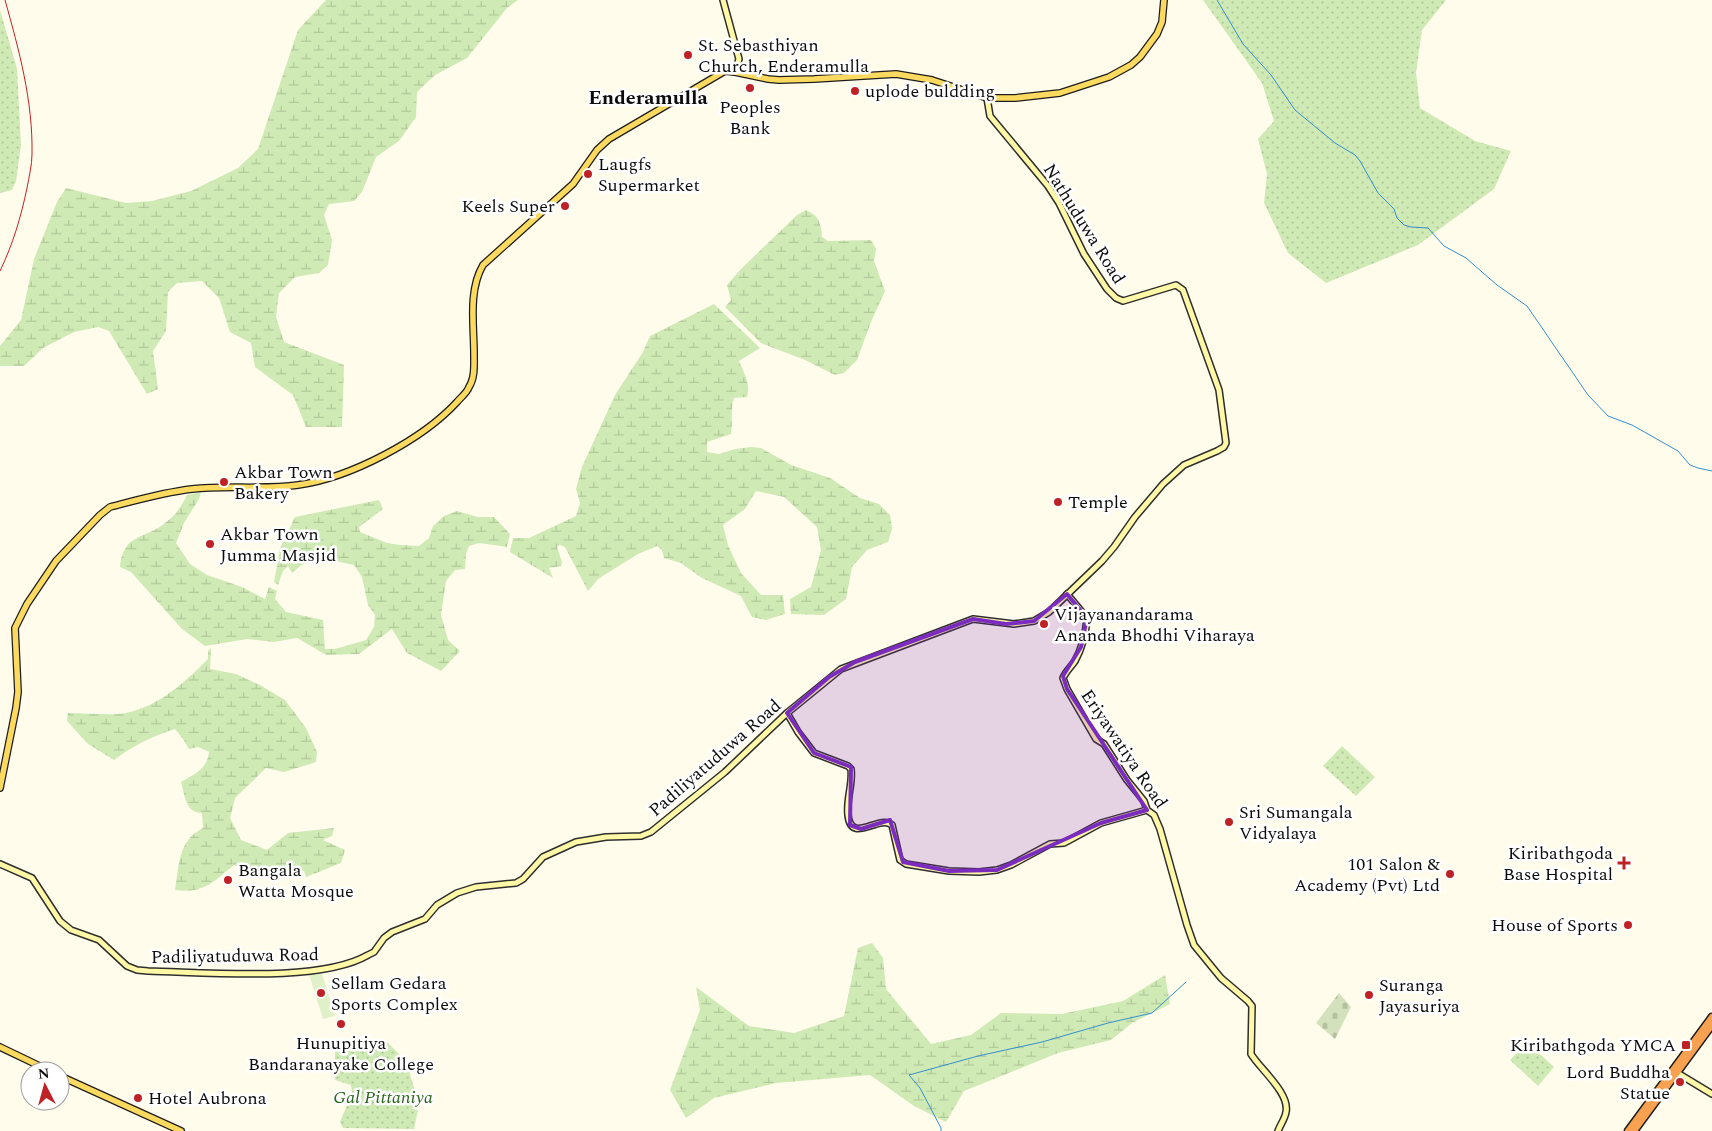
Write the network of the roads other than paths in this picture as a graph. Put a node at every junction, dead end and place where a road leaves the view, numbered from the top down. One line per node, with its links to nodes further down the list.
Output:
1 (723, 0): 3 (street)
2 (1164, 0): 4 (main road)
3 (735, 72): 4 (main road); 8 (main road)
4 (987, 98): 5 (street, Nathuduwa Road)
5 (1226, 443): 6 (street, Padiliyatuduwa Road)
6 (1067, 594): 7 (street, Padiliyatuduwa Road); 9 (street, Eriyawatiya Road)
7 (787, 713): 9 (street); 10 (street, Padiliyatuduwa Road)
8 (0, 788)
9 (1147, 810): 19 (street, Eriyawatiya Road)
10 (0, 864)
11 (1712, 1017): 15 (highway)
12 (1712, 1025): 15 (highway)
13 (0, 1047): 14 (main road)
14 (29, 1061)
15 (1676, 1072): 17 (street); 20 (highway); 21 (highway)
16 (70, 1081): 18 (main road)
17 (1712, 1094)
18 (181, 1131)
19 (1278, 1131)
20 (1628, 1131)
21 (1634, 1131)

